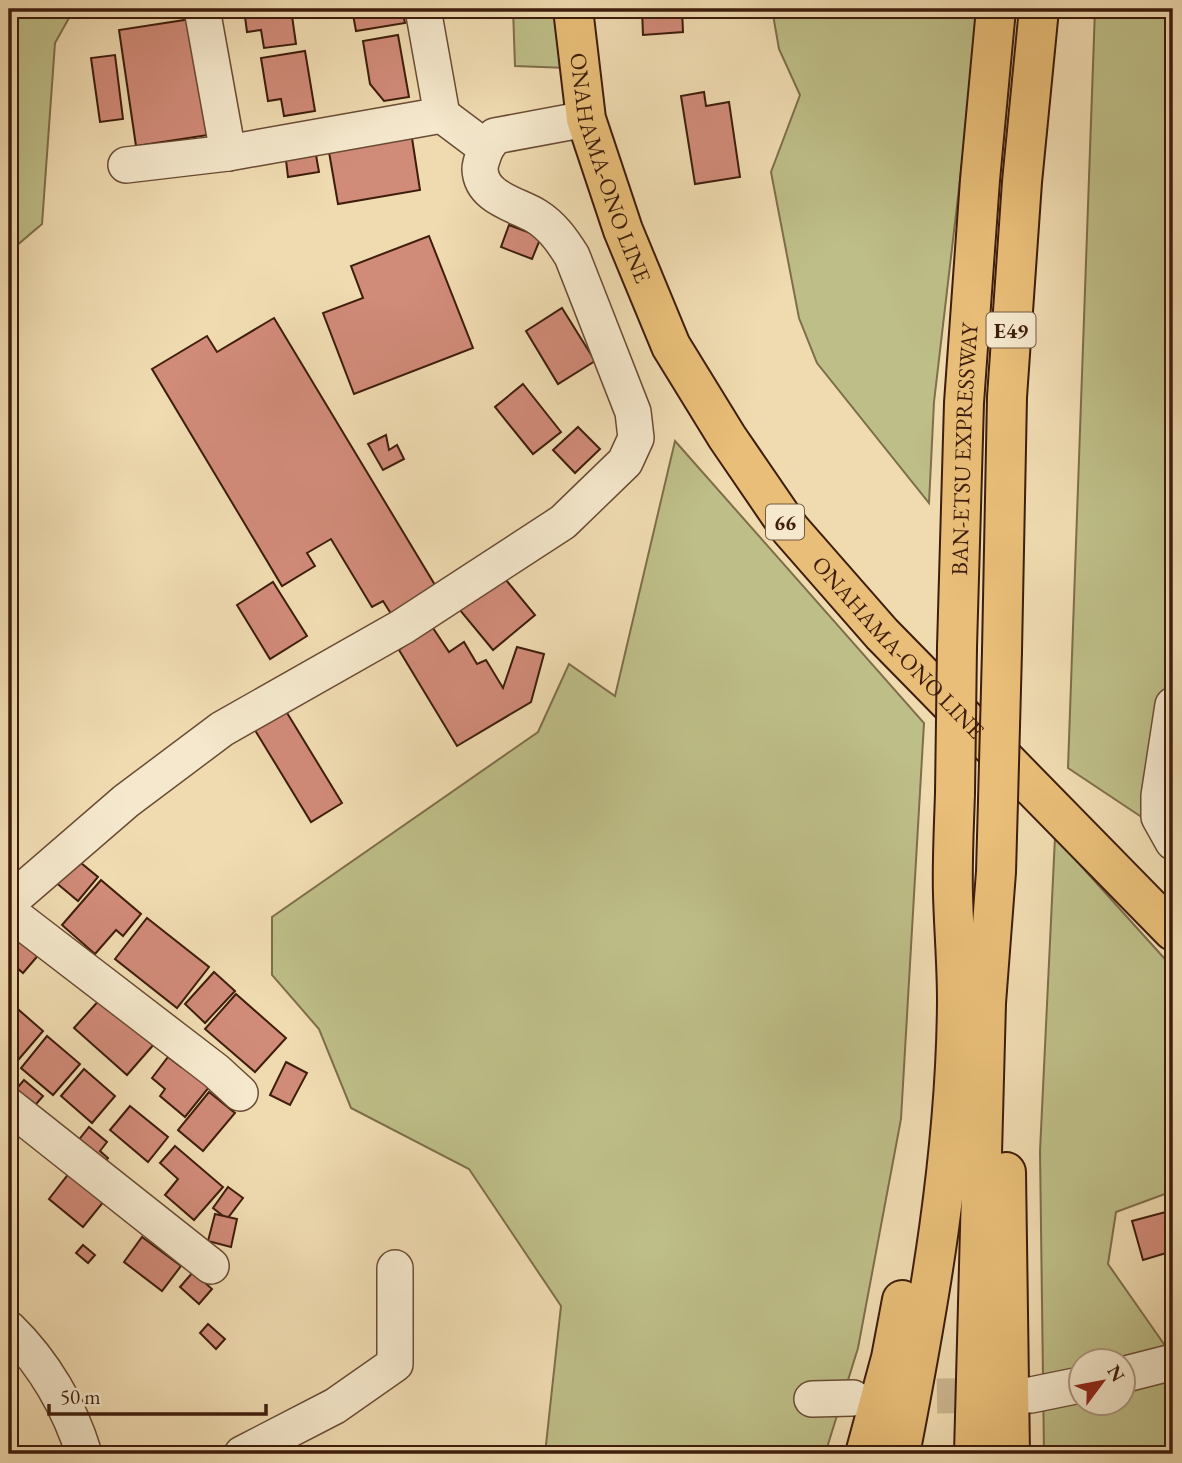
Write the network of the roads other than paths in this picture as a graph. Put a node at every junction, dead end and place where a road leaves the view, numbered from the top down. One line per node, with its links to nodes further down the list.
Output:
1 (202, 9): 9 (street)
2 (422, 9): 6 (street)
3 (573, 9): 7 (main road, ONAHAMA-ONO LINE / 66)
4 (996, 9): 14 (main road, BAN-ETSU EXPRESSWAY / E49, bridge)
5 (1039, 9): 13 (main road, BAN-ETSU EXPRESSWAY / E49, bridge)
6 (442, 115): 8 (street); 9 (street)
7 (586, 119): 8 (street); 17 (main road, ONAHAMA-ONO LINE / 66)
8 (486, 148): 15 (street)
9 (228, 153): 10 (street)
10 (126, 165)
11 (1173, 705): 12 (street)
12 (1173, 842)
13 (996, 872): 33 (main road); 34 (main road)
14 (953, 892): 31 (main road); 32 (main road)
15 (9, 902)
16 (9, 912): 18 (street)
17 (1173, 931)
18 (240, 1093)
19 (9, 1106): 20 (street)
20 (211, 1266)
21 (395, 1268): 30 (street)
22 (9, 1329): 29 (street)
23 (1173, 1362): 24 (street)
24 (1136, 1371)
25 (1066, 1388): 26 (street)
26 (1031, 1395)
27 (853, 1398): 28 (street)
28 (812, 1399)
29 (84, 1454)
30 (242, 1454)
31 (865, 1454)
32 (900, 1454)
33 (974, 1454)
34 (1010, 1454)

